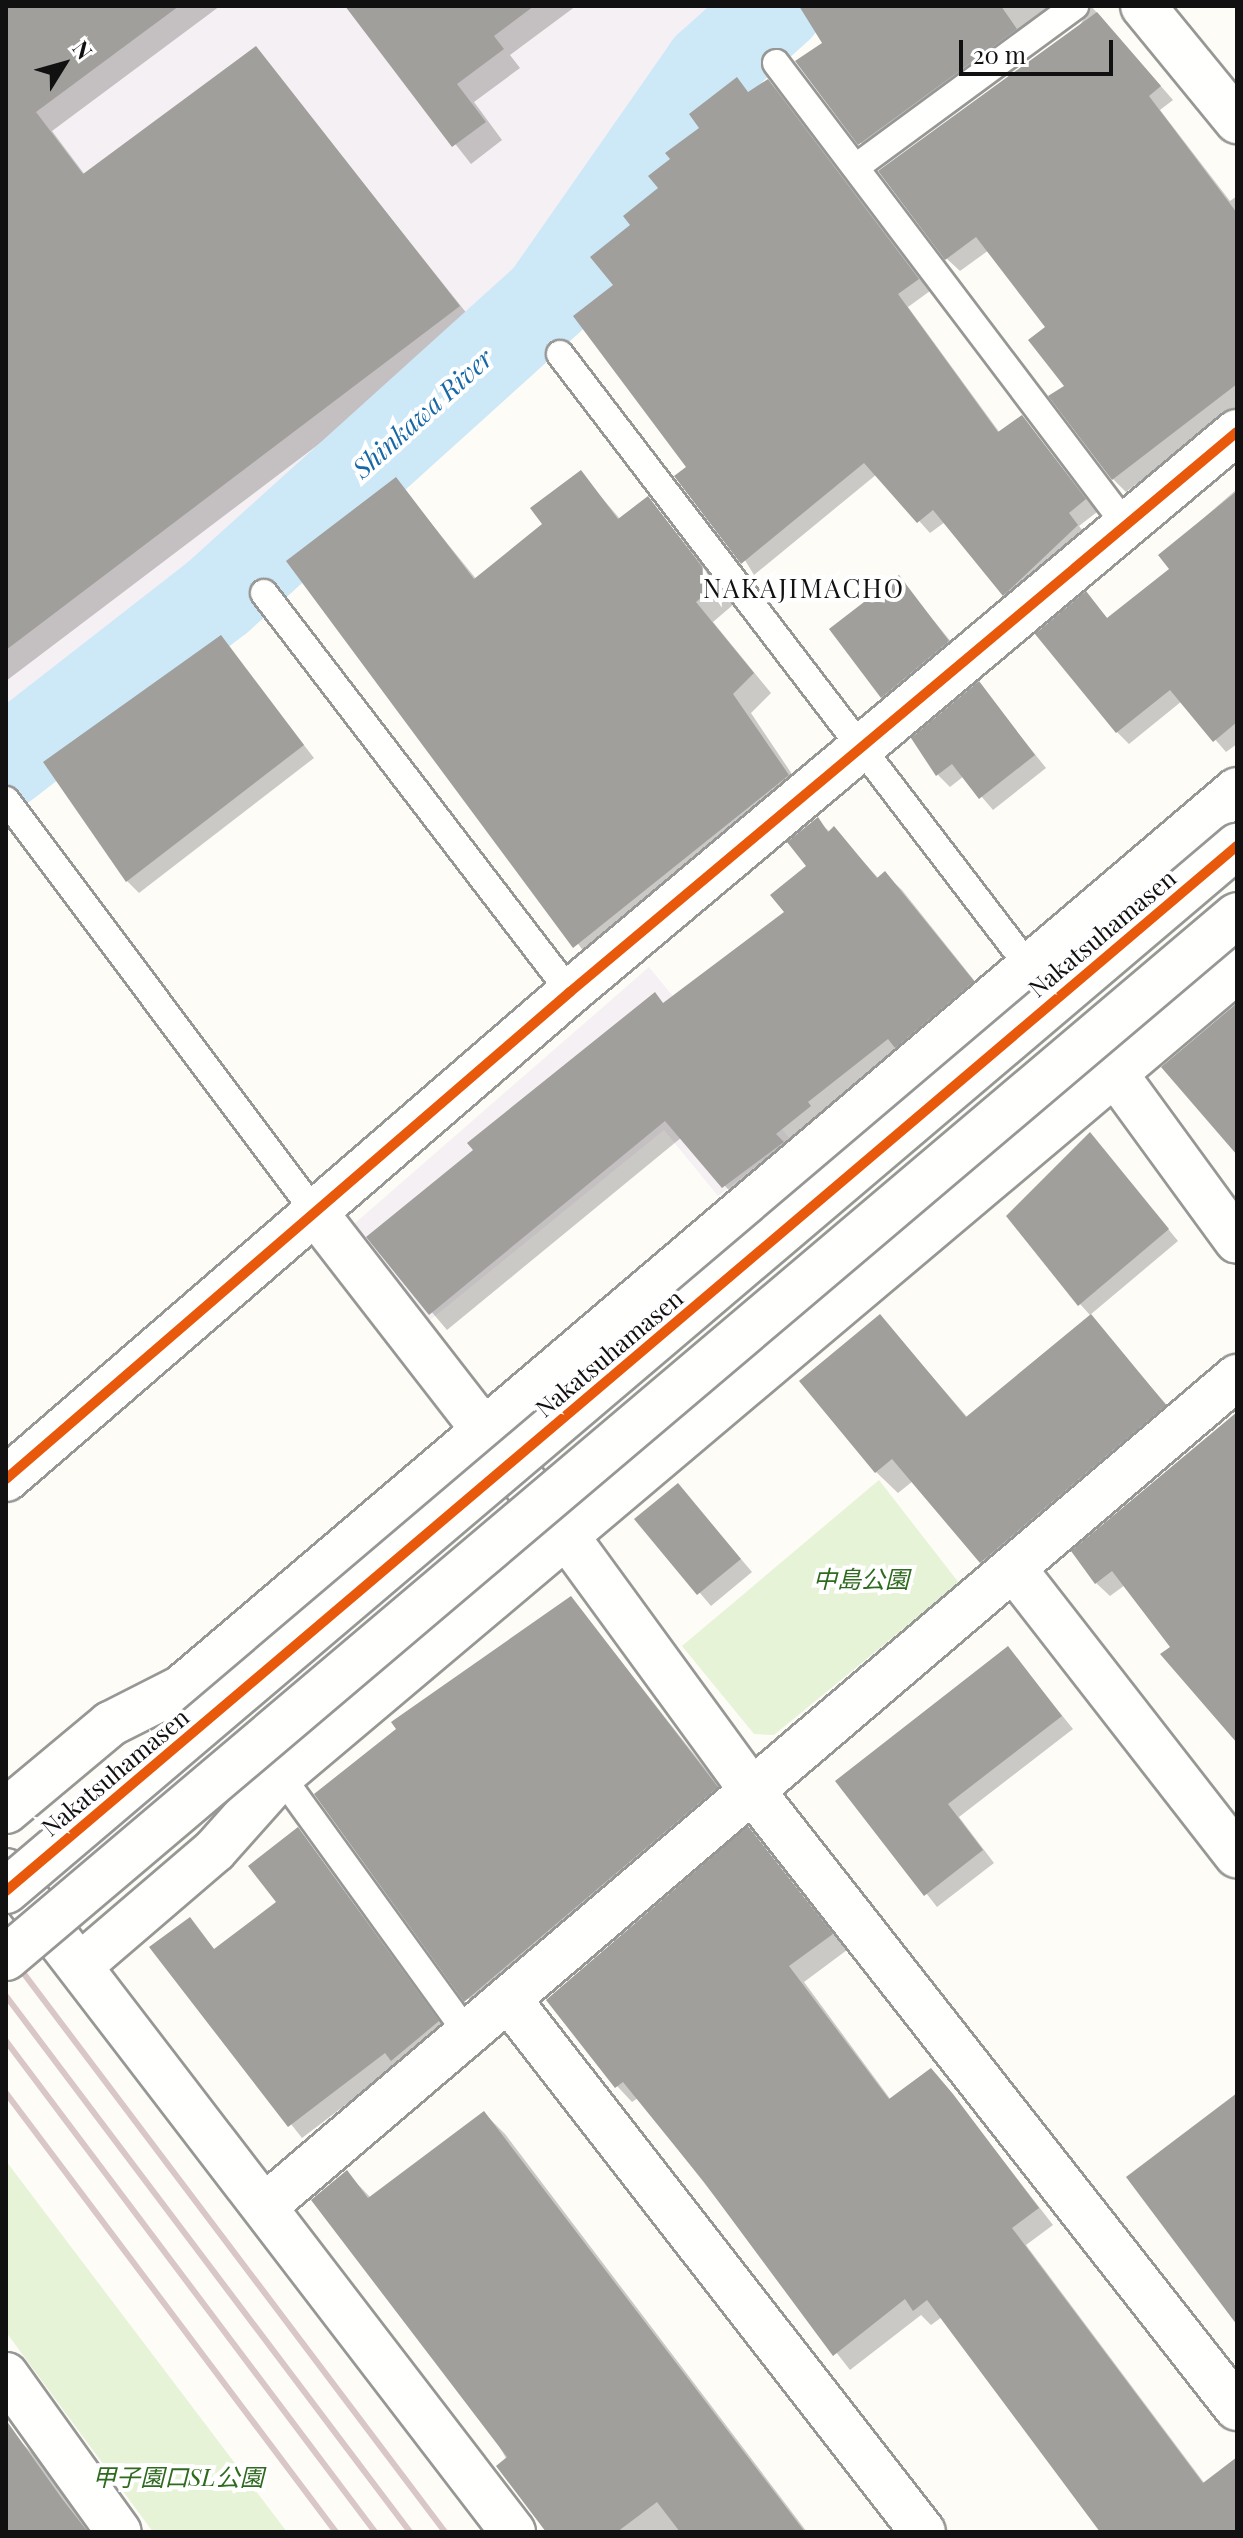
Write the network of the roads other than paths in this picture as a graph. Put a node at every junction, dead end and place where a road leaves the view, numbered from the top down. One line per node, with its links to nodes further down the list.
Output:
1 (1075, 6): 5 (lane)
2 (1143, 6): 4 (street)
3 (776, 63): 5 (lane)
4 (1237, 121)
5 (856, 167): 8 (lane)
6 (560, 354): 10 (lane)
7 (1237, 432): 8 (street)
8 (1125, 524): 10 (street)
9 (264, 593): 17 (lane)
10 (863, 749): 15 (lane); 17 (street)
11 (1237, 790): 15 (street)
12 (6, 800): 19 (lane)
13 (1237, 846): 31 (street, Nakatsuhamasen, bridge)
14 (1237, 915): 32 (street, bridge)
15 (1030, 968): 22 (street)
16 (1237, 970): 18 (street)
17 (570, 992): 19 (street)
18 (1116, 1075): 20 (street); 24 (street)
19 (314, 1211): 22 (street); 23 (street)
20 (1237, 1241)
21 (1237, 1377): 25 (street)
22 (482, 1432): 24 (street); 28 (street)
23 (6, 1479)
24 (567, 1537): 26 (street); 27 (street)
25 (1014, 1569): 27 (street); 29 (street)
26 (281, 1776): 33 (street); 35 (lane)
27 (754, 1793): 34 (street); 38 (street)
28 (6, 1811)
29 (1237, 1855)
30 (6, 1871): 33 (street)
31 (6, 1891)
32 (6, 1958)
33 (82, 1964): 36 (street)
34 (509, 2000): 35 (street); 41 (street)
35 (468, 2034): 36 (street)
36 (265, 2206): 40 (street)
37 (13, 2398): 39 (street)
38 (1237, 2408)
39 (119, 2532)
40 (513, 2532)
41 (923, 2532)

